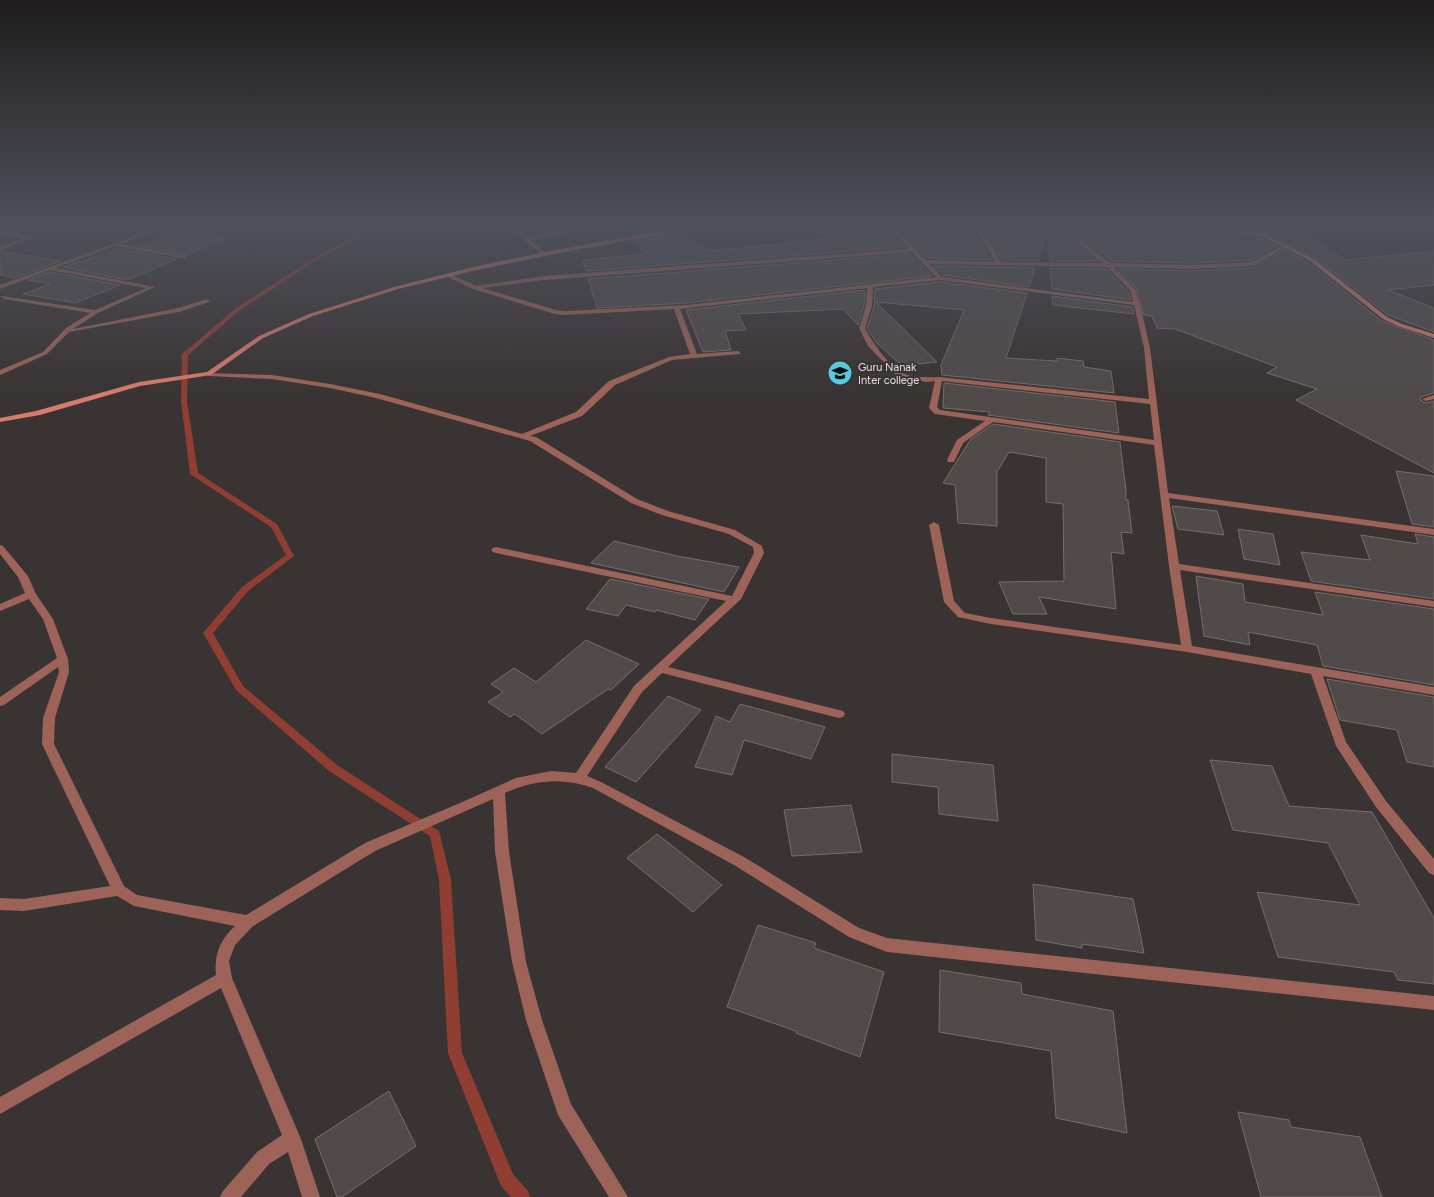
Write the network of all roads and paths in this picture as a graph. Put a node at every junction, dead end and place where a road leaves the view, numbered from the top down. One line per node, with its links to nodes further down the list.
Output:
1 (14, 282): 11 (street)
2 (125, 282): 17 (street)
3 (421, 282): 23 (street)
4 (462, 282): 12 (street)
5 (517, 282): 12 (street)
6 (906, 282): 10 (street)
7 (969, 282): 15 (street)
8 (1125, 282): 15 (street)
9 (1340, 282): 19 (street)
10 (870, 286): 16 (street); 24 (street)
11 (0, 287)
12 (475, 288): 16 (street)
13 (1, 297): 17 (street)
14 (207, 301): 18 (street)
15 (1137, 304): 27 (street)
16 (676, 307): 21 (street)
17 (96, 312): 18 (street)
18 (65, 332): 22 (street)
19 (1434, 336)
20 (738, 353): 21 (street)
21 (694, 356): 30 (street)
22 (0, 373)
23 (209, 374): 28 (street); 30 (street)
24 (939, 379): 27 (street); 29 (street)
25 (1434, 397): 26 (street)
26 (1426, 399)
27 (1153, 402): 31 (street)
28 (0, 420)
29 (991, 420): 31 (street); 32 (street)
30 (523, 436): 40 (street)
31 (1158, 443): 33 (street)
32 (950, 460)
33 (1164, 495): 35 (street); 38 (street)
34 (934, 525): 43 (street)
35 (1434, 532)
36 (0, 548): 39 (street)
37 (496, 550): 40 (street)
38 (1174, 566): 41 (street); 43 (street)
39 (31, 594): 42 (street); 44 (street)
40 (734, 600): 45 (street)
41 (1434, 604)
42 (0, 608)
43 (1186, 649): 46 (street)
44 (63, 659): 48 (street); 53 (street)
45 (661, 669): 49 (street); 50 (street)
46 (1316, 671): 47 (street); 52 (street)
47 (1434, 691)
48 (0, 702)
49 (839, 714)
50 (579, 778): 51 (street); 57 (street)
51 (499, 791): 55 (street); 62 (street)
52 (1434, 868)
53 (119, 890): 54 (street); 55 (street)
54 (0, 904)
55 (248, 922): 56 (street)
56 (224, 978): 58 (street); 59 (street)
57 (1434, 1003)
58 (0, 1106)
59 (292, 1139): 60 (street); 61 (street)
60 (229, 1197)
61 (310, 1197)
62 (619, 1197)

